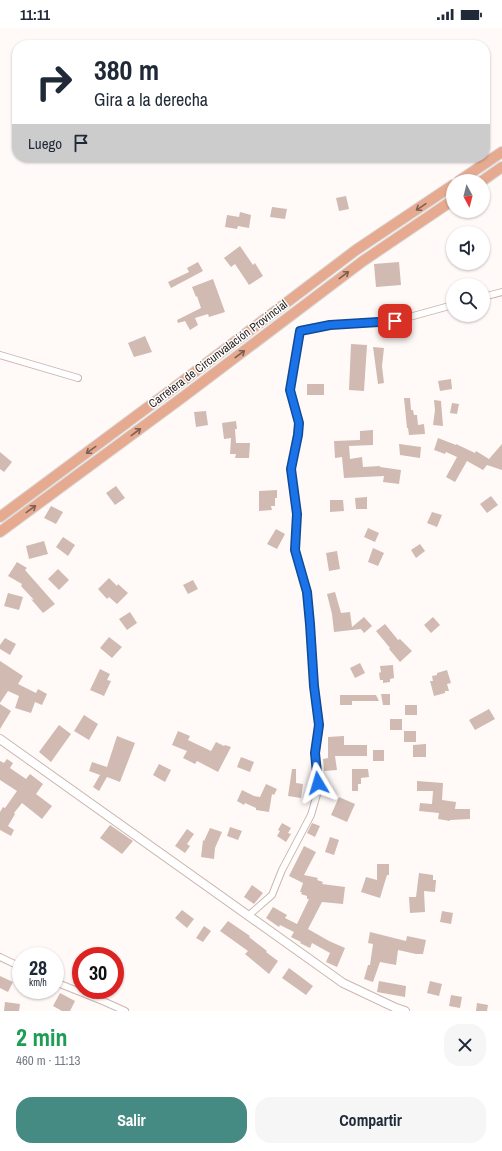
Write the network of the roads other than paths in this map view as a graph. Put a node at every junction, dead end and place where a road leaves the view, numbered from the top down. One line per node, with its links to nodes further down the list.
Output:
1 (502, 152): 2 (highway)
2 (490, 160)
3 (487, 162): 5 (highway)
4 (502, 167): 6 (highway)
5 (469, 174)
6 (490, 175)
7 (446, 190): 14 (highway, Carretera de Circunvalación Provincial, one-way to 14)
8 (446, 205): 15 (highway, Carretera de Circunvalación Provincial, one-way to 8)
9 (502, 292): 10 (street)
10 (490, 295)
11 (446, 307): 17 (street)
12 (0, 355): 13 (street)
13 (78, 378)
14 (0, 516)
15 (0, 532)
16 (0, 739): 17 (street)
17 (248, 916): 22 (street)
18 (0, 957): 19 (street)
19 (12, 963)
20 (64, 986): 21 (street)
21 (124, 1011)
22 (405, 1011)

